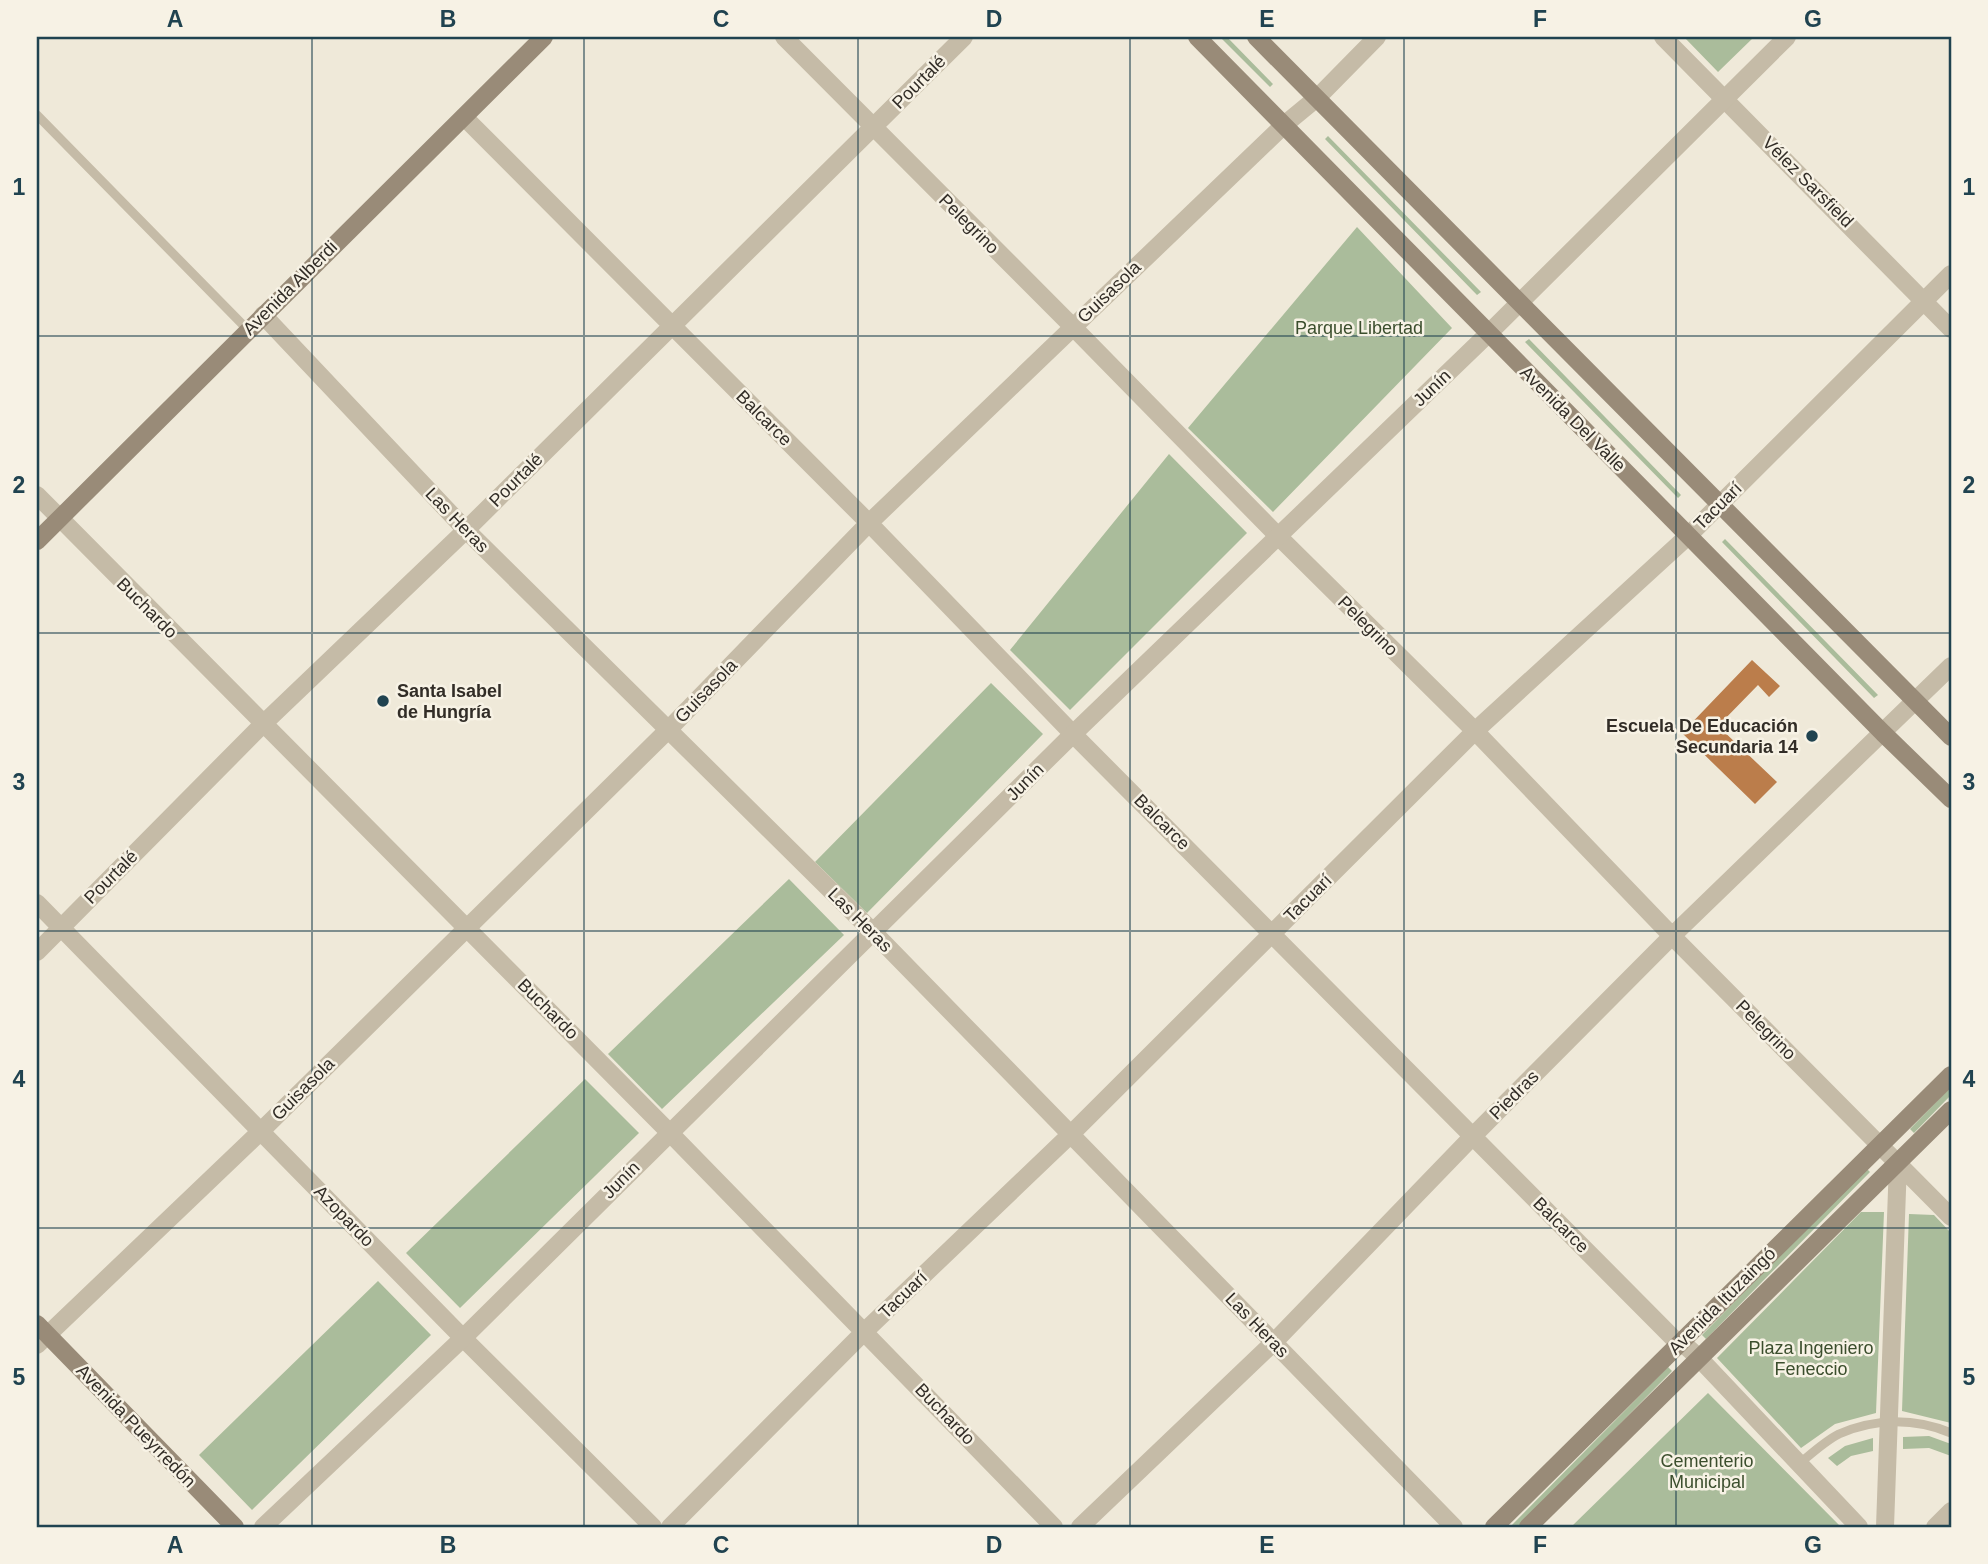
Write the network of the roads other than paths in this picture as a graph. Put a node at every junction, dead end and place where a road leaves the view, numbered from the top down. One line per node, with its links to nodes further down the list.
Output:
1 (544, 37): 12 (main road, Avenida Alberdi)
2 (783, 37): 14 (street, Pelegrino)
3 (964, 37): 14 (street, Pourtalé)
4 (1198, 37): 13 (main road, Avenida Del Valle)
5 (1256, 37): 9 (main road)
6 (1377, 37): 9 (street, Guisasola)
7 (1663, 37): 10 (street, Vélez Sarsfield)
8 (1787, 37): 10 (street, Junín)
9 (1318, 97): 13 (street, Guisasola); 16 (main road)
10 (1725, 99): 16 (street, Junín); 17 (street, Vélez Sarsfield)
11 (37, 115): 22 (lane)
12 (464, 117): 18 (main road, Avenida Alberdi); 19 (street, Balcarce)
13 (1284, 125): 20 (street, Guisasola); 23 (main road, Avenida Del Valle)
14 (872, 128): 19 (street, Pourtalé); 20 (street, Pelegrino)
15 (1951, 274): 17 (street, Tacuarí)
16 (1520, 301): 23 (street, Junín); 25 (main road)
17 (1925, 301): 21 (street, Vélez Sarsfield); 25 (street, Tacuarí)
18 (263, 315): 22 (main road, Avenida Alberdi); 28 (street, Las Heras)
19 (672, 327): 27 (street, Balcarce); 28 (street, Pourtalé)
20 (1073, 327): 27 (street, Guisasola); 29 (street, Pelegrino)
21 (1951, 329)
22 (248, 331): 26 (main road, Avenida Alberdi)
23 (1489, 333): 29 (street, Junín); 30 (main road, Avenida Del Valle)
24 (37, 495): 26 (street, Buchardo)
25 (1720, 503): 30 (street, Tacuarí); 33 (main road)
26 (60, 519): 31 (main road, Avenida Alberdi); 34 (street, Buchardo)
27 (869, 523): 35 (street, Guisasola); 38 (street, Balcarce)
28 (466, 530): 34 (street, Pourtalé); 35 (street, Las Heras)
29 (1278, 536): 36 (street, Pelegrino); 38 (street, Junín)
30 (1688, 536): 36 (street, Tacuarí); 37 (main road, Avenida Del Valle)
31 (37, 541)
32 (1951, 666): 33 (street, Piedras)
33 (1916, 701): 37 (street, Piedras); 39 (main road)
34 (262, 724): 42 (street, Buchardo); 43 (street, Pourtalé)
35 (668, 730): 42 (street, Guisasola); 44 (street, Las Heras)
36 (1475, 731): 45 (street, Tacuarí); 46 (street, Pelegrino)
37 (1883, 733): 40 (main road, Avenida Del Valle); 46 (street, Piedras)
38 (1073, 734): 44 (street, Junín); 45 (street, Balcarce)
39 (1951, 737)
40 (1951, 799)
41 (37, 903): 43 (street, Azopardo)
42 (467, 927): 50 (street, Guisasola); 51 (street, Buchardo)
43 (61, 928): 47 (street, Pourtalé); 50 (street, Azopardo)
44 (874, 933): 51 (street, Junín); 52 (street, Las Heras)
45 (1273, 934): 52 (street, Tacuarí); 53 (street, Balcarce)
46 (1672, 936): 53 (street, Piedras); 54 (street, Pelegrino)
47 (37, 952)
48 (1951, 1075): 54 (main road, Avenida Ituzaingó)
49 (1951, 1110): 55 (main road, Avenida Ituzaingó)
50 (261, 1131): 58 (street, Guisasola); 59 (street, Azopardo)
51 (669, 1132): 57 (street, Buchardo); 59 (street, Junín)
52 (1070, 1135): 57 (street, Tacuarí); 60 (street, Las Heras)
53 (1473, 1136): 60 (street, Piedras); 61 (street, Balcarce)
54 (1880, 1145): 55 (street, Pelegrino); 61 (main road, Avenida Ituzaingó)
55 (1898, 1163): 56 (street, Pelegrino); 62 (main road, Avenida Ituzaingó); 63 (street)
56 (1951, 1217)
57 (865, 1331): 70 (street, Tacuarí); 71 (street, Buchardo)
58 (40, 1335): 67 (main road, Avenida Pueyrredón)
59 (463, 1338): 68 (street, Junín); 69 (street, Azopardo)
60 (1274, 1342): 72 (street, Piedras); 73 (street, Las Heras)
61 (1679, 1344): 62 (street, Balcarce); 74 (main road, Avenida Ituzaingó)
62 (1699, 1358): 65 (street, Balcarce); 75 (main road, Avenida Ituzaingó)
63 (1889, 1421): 64 (lane); 65 (lane); 77 (street)
64 (1951, 1433)
65 (1799, 1464): 76 (street, Balcarce)
66 (1951, 1511): 78 (street)
67 (235, 1527)
68 (263, 1527)
69 (653, 1527)
70 (670, 1527)
71 (1054, 1527)
72 (1080, 1527)
73 (1454, 1527)
74 (1493, 1527)
75 (1528, 1527)
76 (1859, 1527)
77 (1885, 1527)
78 (1935, 1527)

